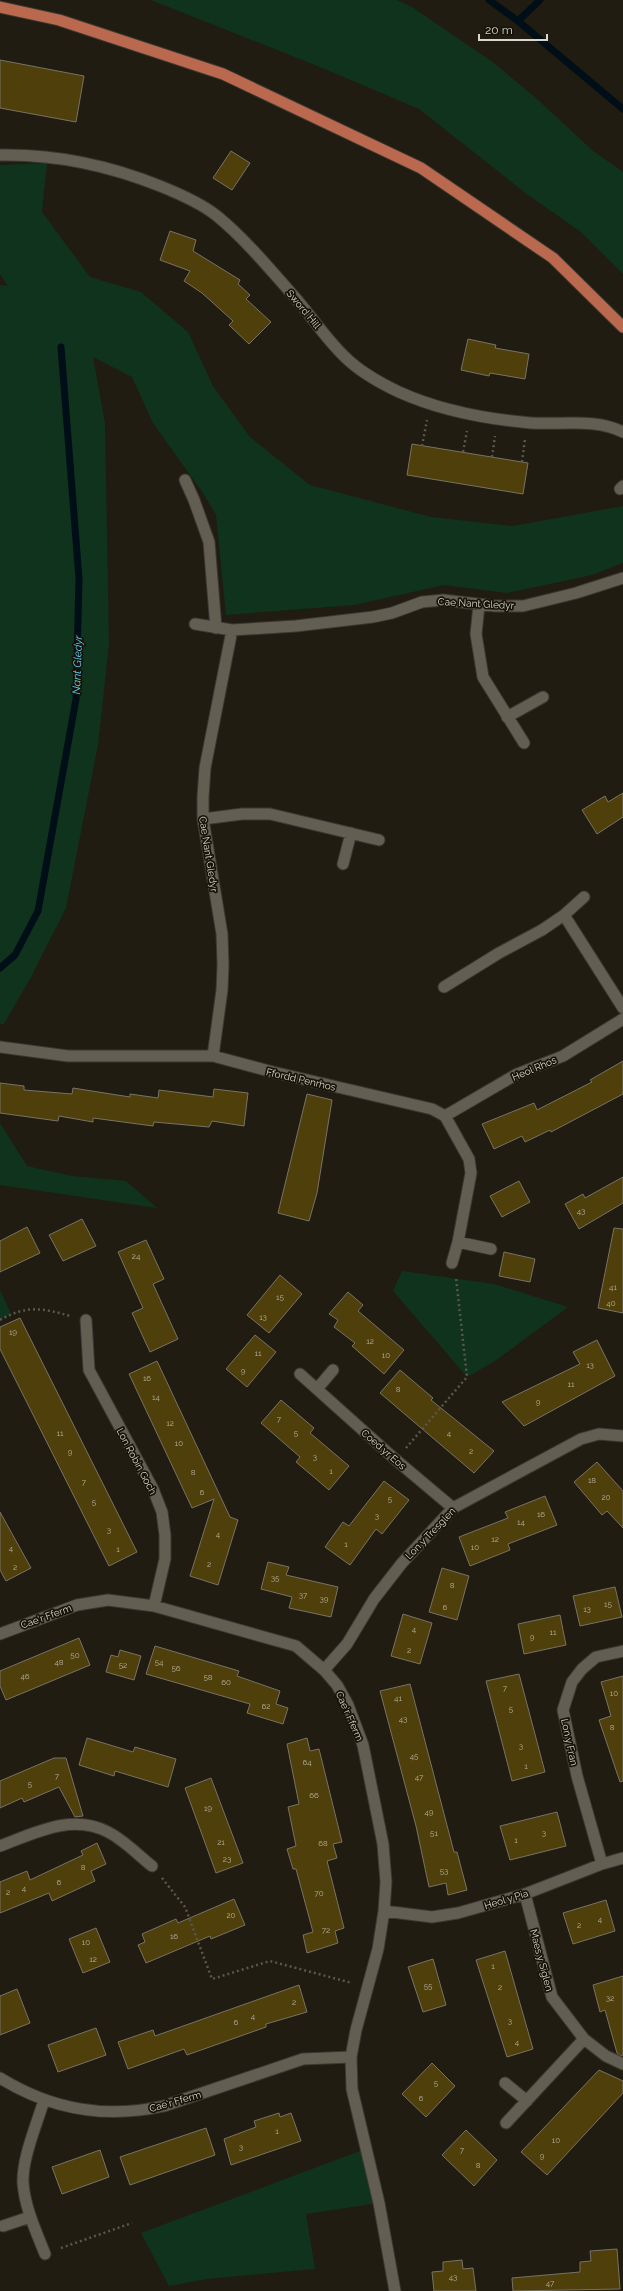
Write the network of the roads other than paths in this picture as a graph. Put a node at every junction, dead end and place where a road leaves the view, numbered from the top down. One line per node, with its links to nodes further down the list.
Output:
1 (0, 7): 3 (main road)
2 (0, 155): 4 (street, Sword Hill)
3 (623, 327)
4 (623, 432)
5 (185, 480): 9 (street)
6 (623, 578): 7 (street, Cae Nant Gledyr)
7 (478, 604): 10 (street, Cae Nant Gledyr); 12 (street)
8 (195, 624): 9 (street, Cae Nant Gledyr)
9 (216, 628): 10 (street, Cae Nant Gledyr)
10 (232, 630): 14 (street, Cae Nant Gledyr)
11 (543, 697): 12 (street)
12 (507, 717): 13 (street)
13 (524, 743)
14 (203, 819): 15 (street); 24 (street, Cae Nant Gledyr)
15 (351, 834): 16 (street); 17 (street)
16 (379, 840)
17 (342, 864)
18 (584, 897): 19 (street)
19 (564, 915): 20 (street); 21 (street)
20 (444, 987)
21 (623, 1008)
22 (623, 1019): 25 (street, Heol Rhos)
23 (0, 1046): 24 (street, Ffordd Penrhos)
24 (214, 1056): 25 (street, Ffordd Penrhos)
25 (445, 1116): 26 (street)
26 (458, 1242): 27 (street); 28 (street)
27 (491, 1249)
28 (452, 1263)
29 (86, 1320): 35 (street, Lon Robin Goch)
30 (333, 1370): 32 (street)
31 (300, 1374): 32 (street, Coed yr Eos)
32 (316, 1389): 34 (street, Coed yr Eos)
33 (623, 1436): 34 (street, Lon y Tresglen)
34 (453, 1508): 38 (street, Lon y Tresglen)
35 (154, 1606): 36 (street, Cae'r Fferm); 38 (street, Cae'r Fferm)
36 (0, 1634)
37 (623, 1651): 41 (street, Lon y Fran)
38 (324, 1670): 44 (street, Cae'r Fferm)
39 (0, 1846): 42 (street)
40 (623, 1858): 41 (street, Heol y Pia)
41 (602, 1864): 43 (street, Heol y Pia)
42 (152, 1866)
43 (525, 1894): 44 (street, Heol y Pia); 45 (street, Maes y Siglen)
44 (384, 1910): 46 (street, Cae'r Fferm)
45 (584, 2039): 47 (street, Maes y Siglen); 51 (street)
46 (351, 2057): 50 (street, Cae'r Fferm); 56 (street, Cae'r Fferm)
47 (623, 2064)
48 (0, 2078): 50 (street, Cae'r Fferm)
49 (505, 2083): 51 (street)
50 (44, 2100): 53 (street)
51 (527, 2102): 52 (street)
52 (506, 2123)
53 (30, 2217): 54 (street); 55 (street)
54 (3, 2226)
55 (45, 2254)
56 (395, 2291)

